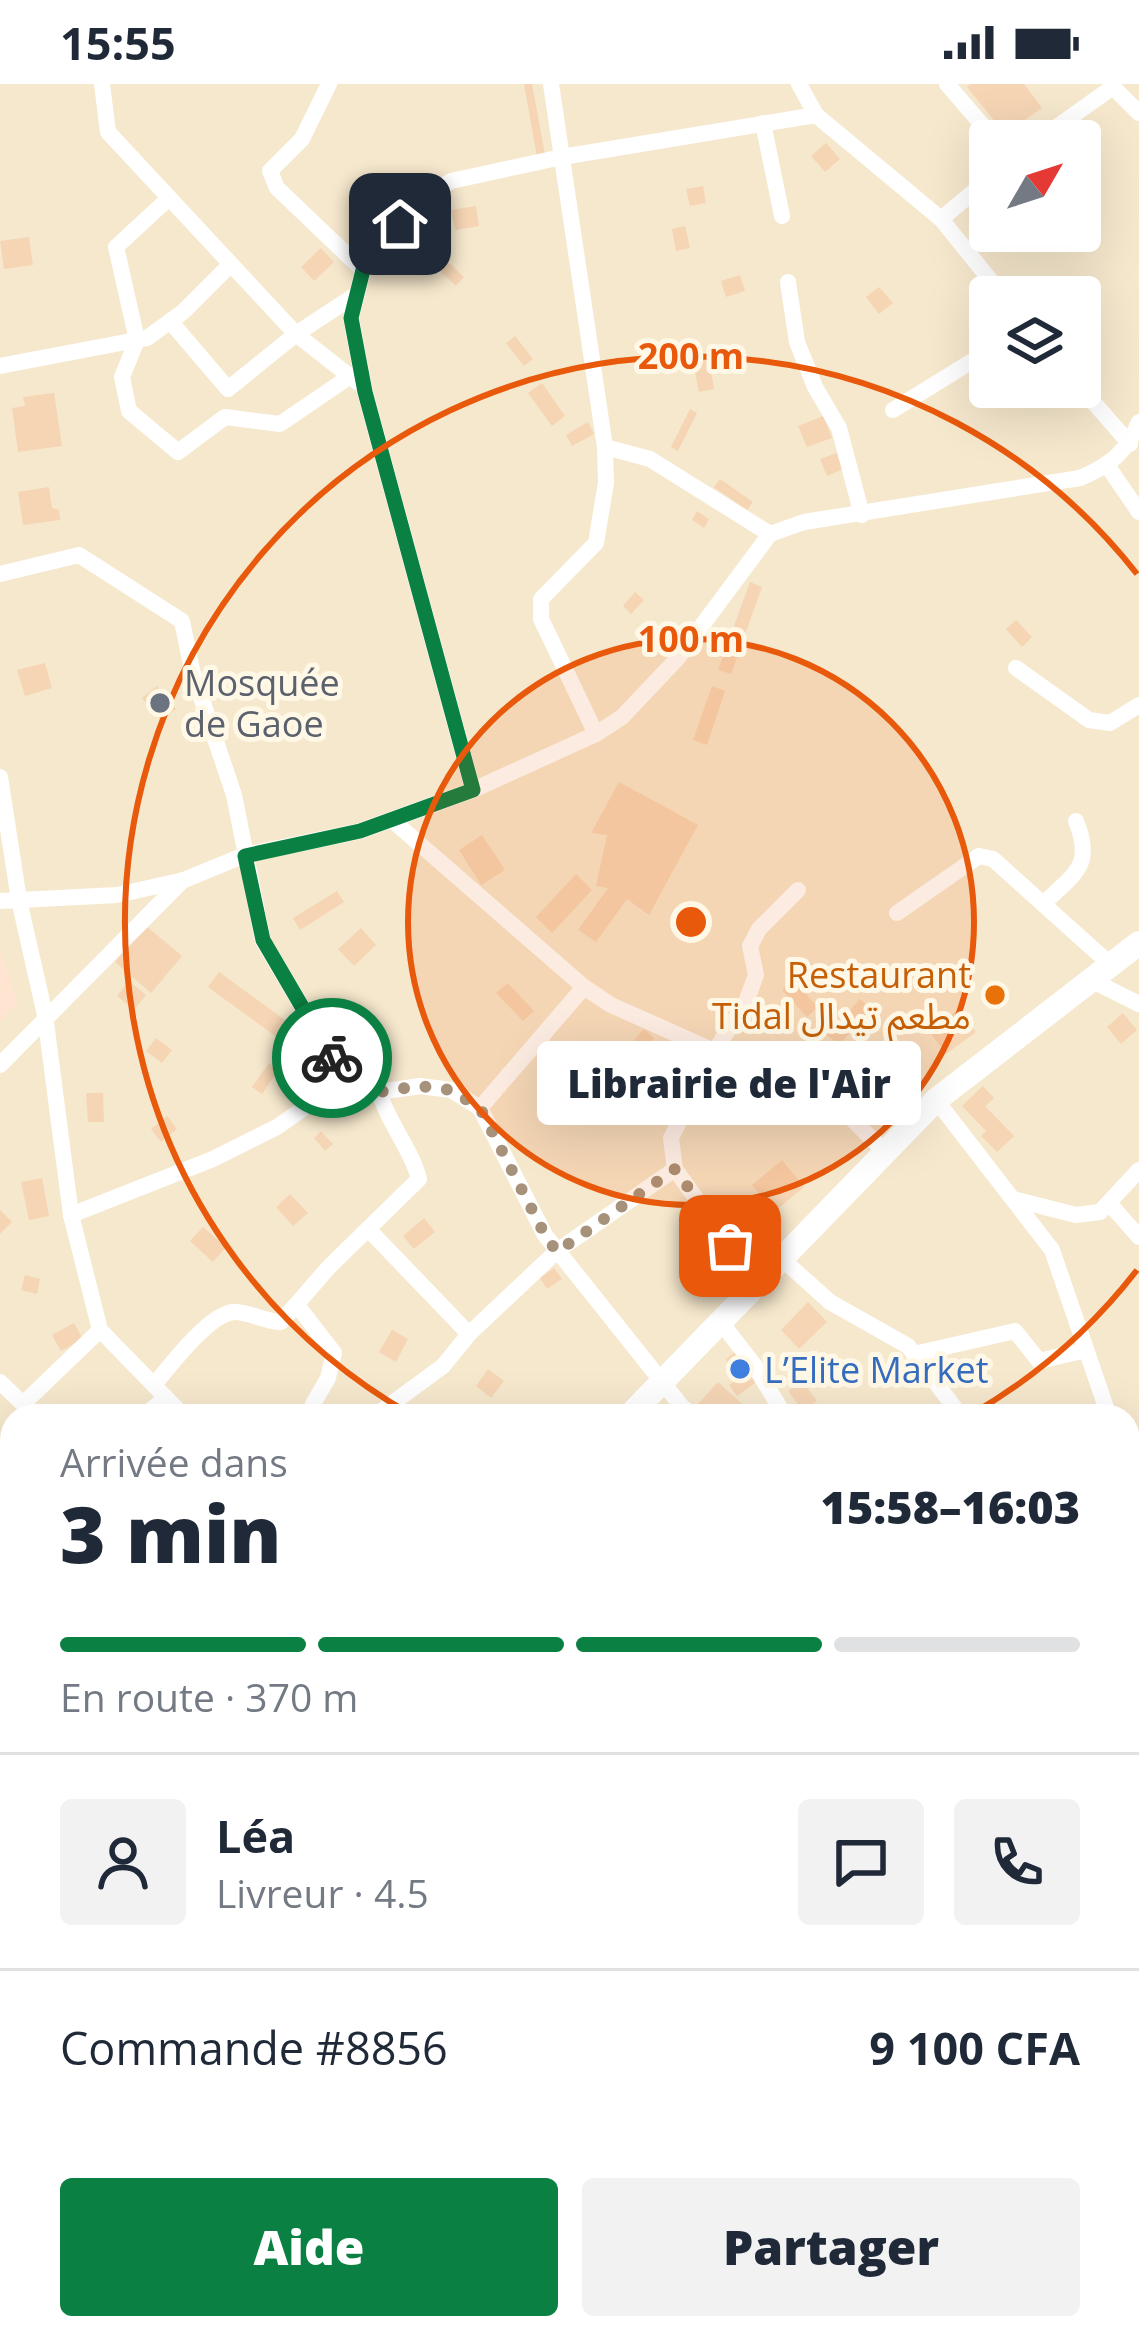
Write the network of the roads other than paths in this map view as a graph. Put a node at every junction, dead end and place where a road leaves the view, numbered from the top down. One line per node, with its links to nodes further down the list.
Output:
1 (102, 84): 13 (street)
2 (329, 84): 17 (street)
3 (551, 84): 11 (street)
4 (799, 84): 7 (street)
5 (947, 84): 8 (street)
6 (1139, 113): 9 (street)
7 (816, 116): 10 (street); 15 (street)
8 (978, 120)
9 (1066, 120)
10 (764, 123): 11 (street); 14 (street)
11 (562, 157): 17 (street); 34 (street)
12 (969, 196): 15 (street)
13 (169, 198): 16 (street); 23 (street)
14 (782, 216)
15 (941, 219): 18 (street)
16 (230, 265): 21 (street); 22 (street)
17 (363, 270): 20 (street)
18 (987, 276)
19 (788, 282): 37 (street)
20 (357, 294): 22 (street); 28 (street)
21 (170, 322): 23 (street); 27 (street)
22 (296, 334): 26 (street); 27 (street)
23 (137, 340): 25 (street); 31 (street)
24 (969, 363): 30 (street)
25 (0, 366)
26 (352, 375): 28 (street); 31 (street)
27 (228, 389): 31 (street)
28 (365, 392): 44 (street)
29 (1098, 408): 33 (street)
30 (893, 410)
31 (225, 417)
32 (1139, 422): 33 (street)
33 (1130, 444): 35 (street)
34 (605, 447): 38 (street); 42 (street)
35 (1107, 465): 36 (street); 37 (street)
36 (1139, 512)
37 (862, 515): 38 (street)
38 (770, 534): 42 (street)
39 (0, 574): 47 (street)
40 (1016, 668): 41 (street)
41 (1139, 705)
42 (596, 734): 44 (street)
43 (0, 777): 50 (street)
44 (473, 790): 45 (street)
45 (392, 820): 47 (street); 55 (street)
46 (1076, 820): 51 (street)
47 (245, 856): 48 (street); 60 (street)
48 (184, 880): 50 (street); 57 (street)
49 (798, 890): 58 (street)
50 (9, 901): 57 (street)
51 (1044, 903): 52 (street); 54 (street)
52 (897, 913)
53 (1139, 943): 54 (main road)
54 (1101, 973): 56 (street); 62 (main road)
55 (584, 987): 58 (street); 63 (street)
56 (1139, 1004)
57 (45, 1016): 59 (street); 69 (street)
58 (714, 1052): 64 (street); 65 (street)
59 (0, 1065)
60 (345, 1079): 61 (street); 69 (street)
61 (379, 1092): 63 (street); 70 (street)
62 (936, 1100): 64 (main road); 67 (street)
63 (480, 1108): 72 (street)
64 (884, 1151): 73 (main road)
65 (675, 1169): 72 (street); 74 (street)
66 (1139, 1171): 68 (street)
67 (1012, 1199): 68 (street); 79 (street)
68 (1109, 1203): 71 (street)
69 (71, 1214): 77 (street)
70 (370, 1231): 75 (street); 78 (street)
71 (1139, 1237)
72 (557, 1252): 78 (street); 82 (street)
73 (781, 1258): 74 (main road); 80 (street)
74 (758, 1285): 76 (main road)
75 (297, 1305): 83 (street); 88 (street)
76 (720, 1321): 82 (main road); 92 (street)
77 (100, 1330): 83 (street); 85 (street)
78 (469, 1334): 89 (street)
79 (1086, 1350): 80 (street); 94 (street)
80 (914, 1354): 93 (street)
81 (0, 1382): 84 (street)
82 (662, 1383): 90 (main road); 91 (street)
83 (160, 1392): 86 (street); 87 (street)
84 (22, 1404)
85 (33, 1404)
86 (151, 1404)
87 (172, 1404)
88 (313, 1404)
89 (391, 1404)
90 (641, 1404)
91 (683, 1404)
92 (778, 1404)
93 (952, 1404)
94 (1105, 1404)

